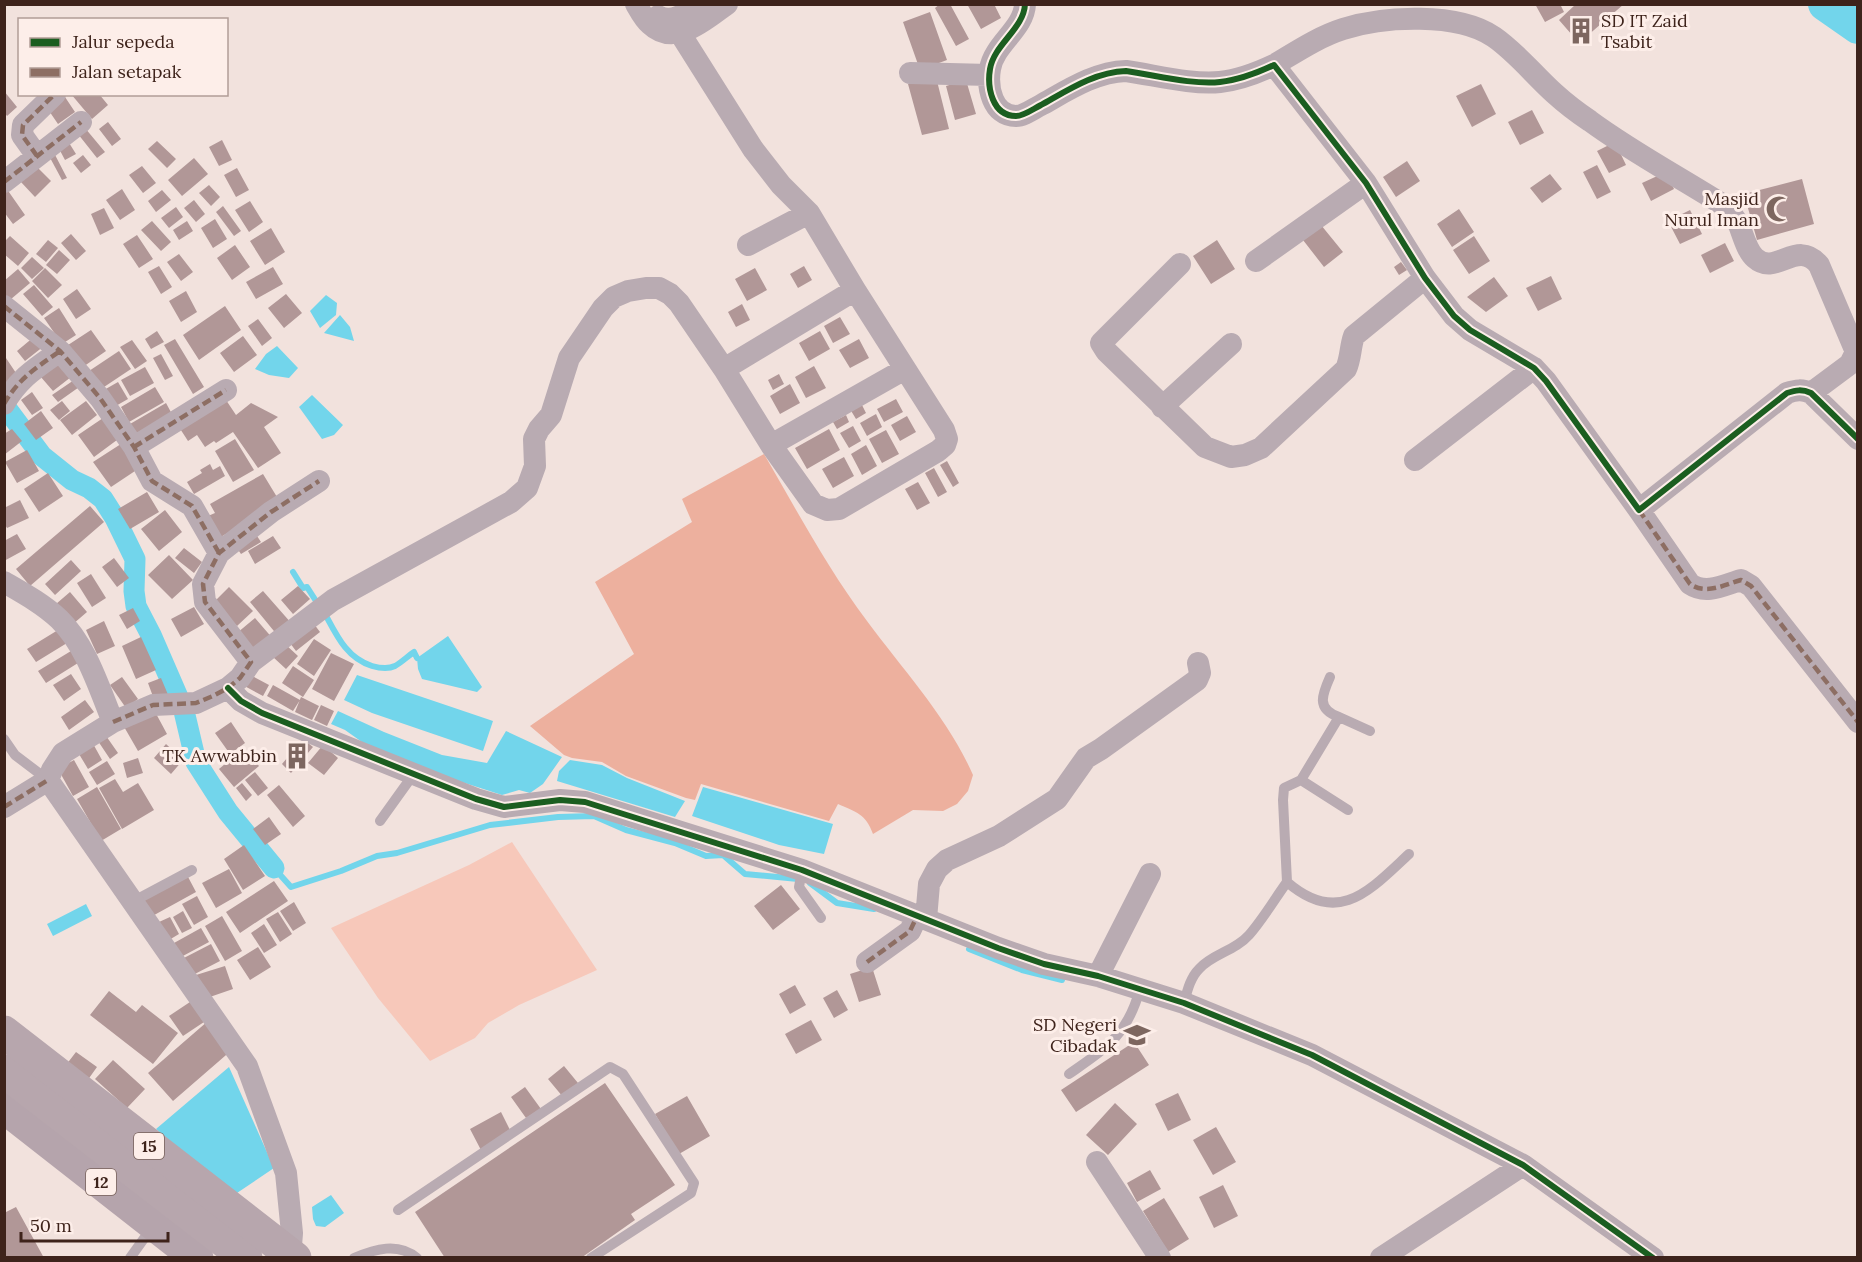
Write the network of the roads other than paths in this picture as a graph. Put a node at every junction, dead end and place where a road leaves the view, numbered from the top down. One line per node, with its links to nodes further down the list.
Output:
1 (636, 4): 8 (street)
2 (650, 4): 8 (street)
3 (698, 4): 8 (street)
4 (727, 4): 8 (street)
5 (1025, 4): 11 (street)
6 (1410, 4): 7 (street)
7 (1386, 20): 9 (street); 24 (street)
8 (675, 26): 17 (street)
9 (1274, 65): 11 (street); 16 (street)
10 (910, 73): 11 (street)
11 (989, 75)
12 (53, 96): 14 (street)
13 (81, 123): 14 (street)
14 (37, 156): 15 (street)
15 (4, 182)
16 (1366, 183): 19 (street); 21 (street)
17 (809, 213): 18 (street); 22 (street)
18 (748, 245)
19 (1256, 261)
20 (1180, 264): 33 (street)
21 (1425, 278): 27 (street); 33 (street)
22 (855, 290): 28 (street); 29 (street)
23 (4, 306): 26 (street)
24 (1851, 318): 31 (street)
25 (1231, 344): 33 (street)
26 (60, 351): 32 (street); 36 (street)
27 (1534, 368): 37 (street); 39 (street)
28 (724, 369): 35 (street); 42 (street)
29 (905, 369): 35 (street); 35 (street)
30 (226, 390): 36 (street)
31 (1811, 393): 34 (street); 39 (street)
32 (4, 405)
33 (1162, 407)
34 (1857, 439)
35 (771, 445)
36 (134, 447): 40 (street)
37 (1415, 460)
38 (319, 481): 40 (street)
39 (1639, 510): 48 (street)
40 (219, 553): 42 (street)
41 (4, 582): 47 (street)
42 (251, 662): 45 (street)
43 (1198, 663): 64 (street)
44 (1330, 677): 46 (lane)
45 (228, 688): 47 (street); 51 (street)
46 (1339, 717): 49 (lane); 53 (lane)
47 (113, 722): 52 (street)
48 (1857, 722)
49 (1370, 731)
50 (4, 739): 52 (lane)
51 (413, 775): 56 (lane); 60 (street)
52 (48, 780): 54 (street); 62 (street)
53 (1301, 780): 55 (lane); 61 (lane)
54 (4, 807)
55 (1348, 810)
56 (380, 821)
57 (1409, 854): 61 (lane)
58 (192, 870): 62 (lane)
59 (1150, 874): 66 (street)
60 (800, 878): 63 (lane); 64 (street)
61 (1287, 882): 68 (lane)
62 (132, 902): 82 (street)
63 (821, 918)
64 (917, 922): 65 (street); 66 (street)
65 (867, 962)
66 (1098, 976): 67 (street)
67 (1140, 989): 68 (street); 72 (lane)
68 (1184, 1003): 75 (street)
69 (4, 1032): 83 (highway, 15, bridge)
70 (4, 1050): 81 (highway, 12)
71 (4, 1071): 80 (highway, 15)
72 (1069, 1074)
73 (4, 1107): 77 (highway, 12)
74 (1096, 1162): 87 (street)
75 (1523, 1166): 88 (street); 89 (street)
76 (398, 1210): 86 (lane)
77 (154, 1224): 78 (lane); 79 (highway, 12)
78 (130, 1257)
79 (197, 1257)
80 (246, 1257)
81 (268, 1257)
82 (290, 1257)
83 (295, 1257)
84 (354, 1257): 85 (lane)
85 (417, 1257)
86 (591, 1257)
87 (1160, 1257)
88 (1381, 1257)
89 (1653, 1257)

